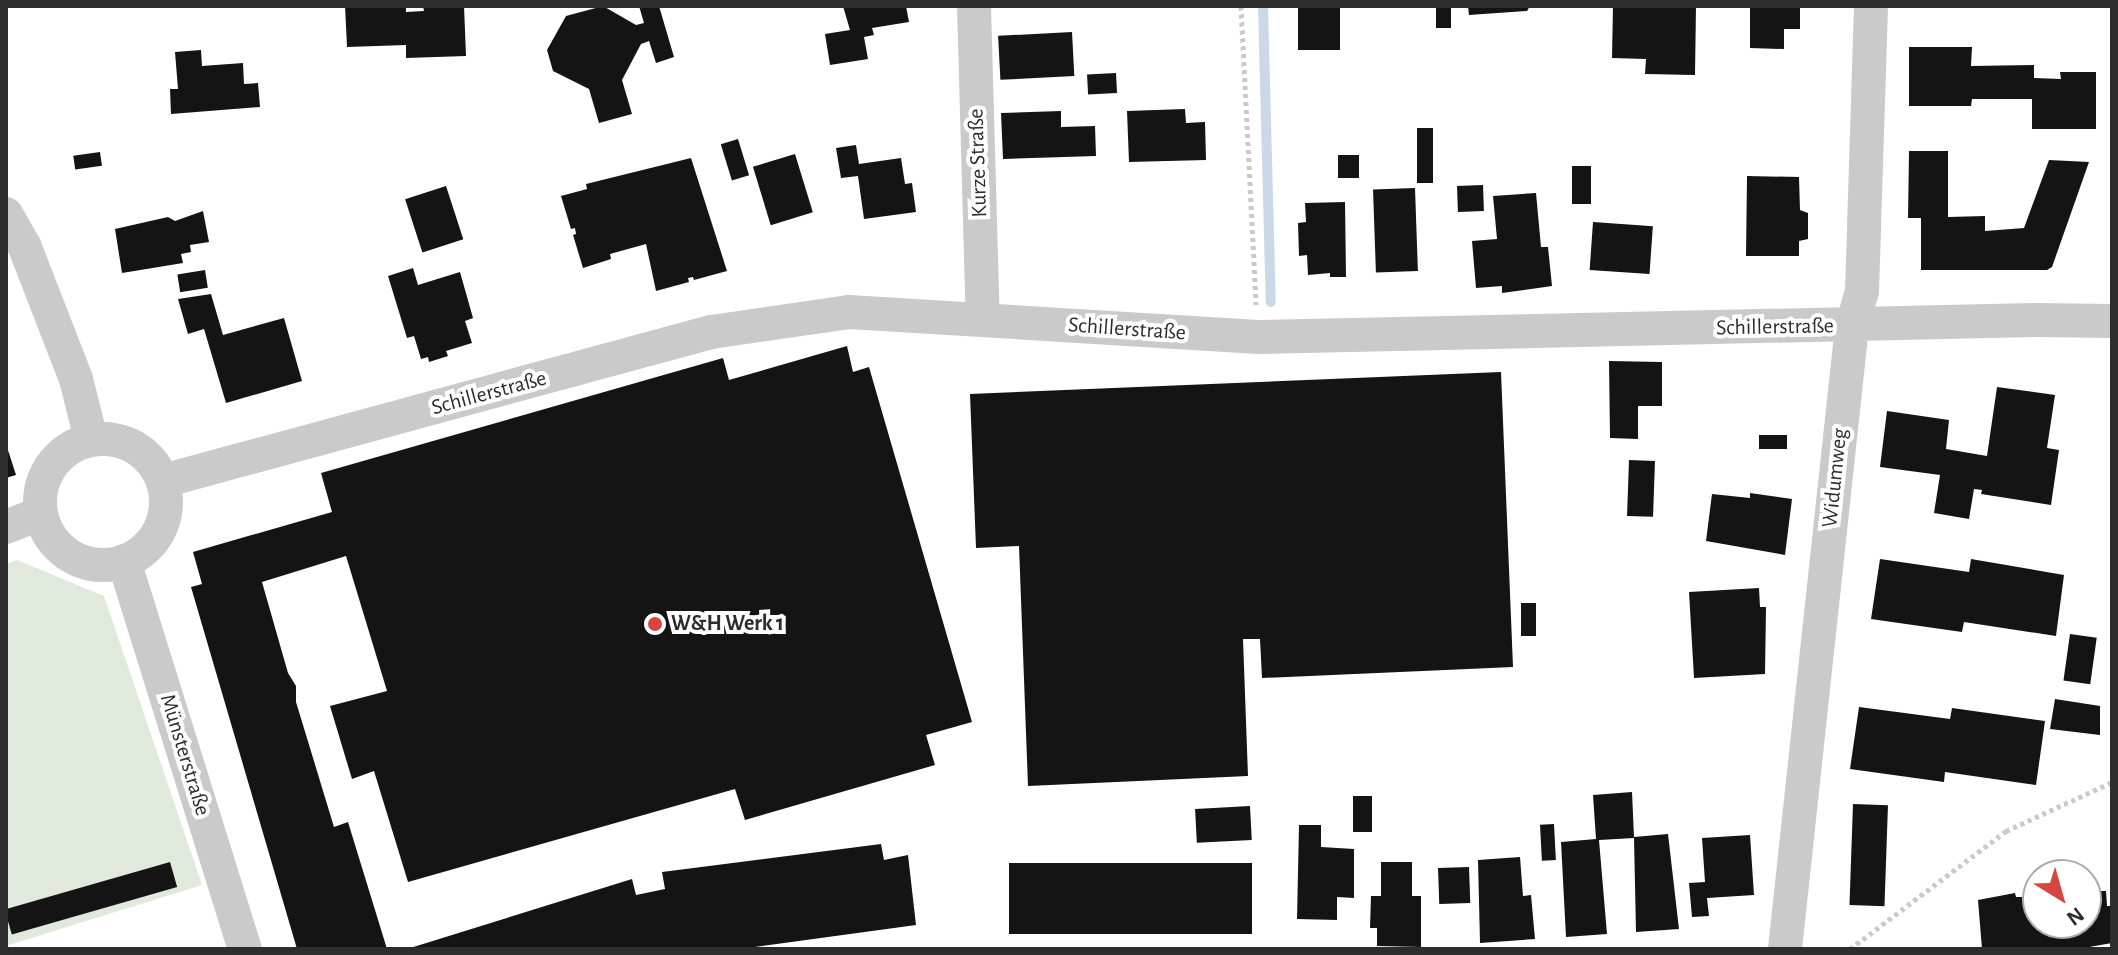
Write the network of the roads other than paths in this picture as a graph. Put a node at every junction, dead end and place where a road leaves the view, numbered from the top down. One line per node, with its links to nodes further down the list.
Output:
1 (974, 6): 4 (street, Kurze Straße)
2 (1871, 6): 6 (street, Widumweg)
3 (6, 214): 7 (street)
4 (983, 319): 6 (street, Schillerstraße); 8 (street, Schillerstraße)
5 (2112, 321): 6 (street, Schillerstraße)
6 (1852, 326): 13 (street, Widumweg)
7 (91, 439): 8 (street); 9 (street)
8 (163, 481): 11 (street)
9 (40, 513): 10 (street); 11 (street)
10 (6, 527)
11 (124, 561): 12 (street, Münsterstraße)
12 (245, 949)
13 (1785, 949)

